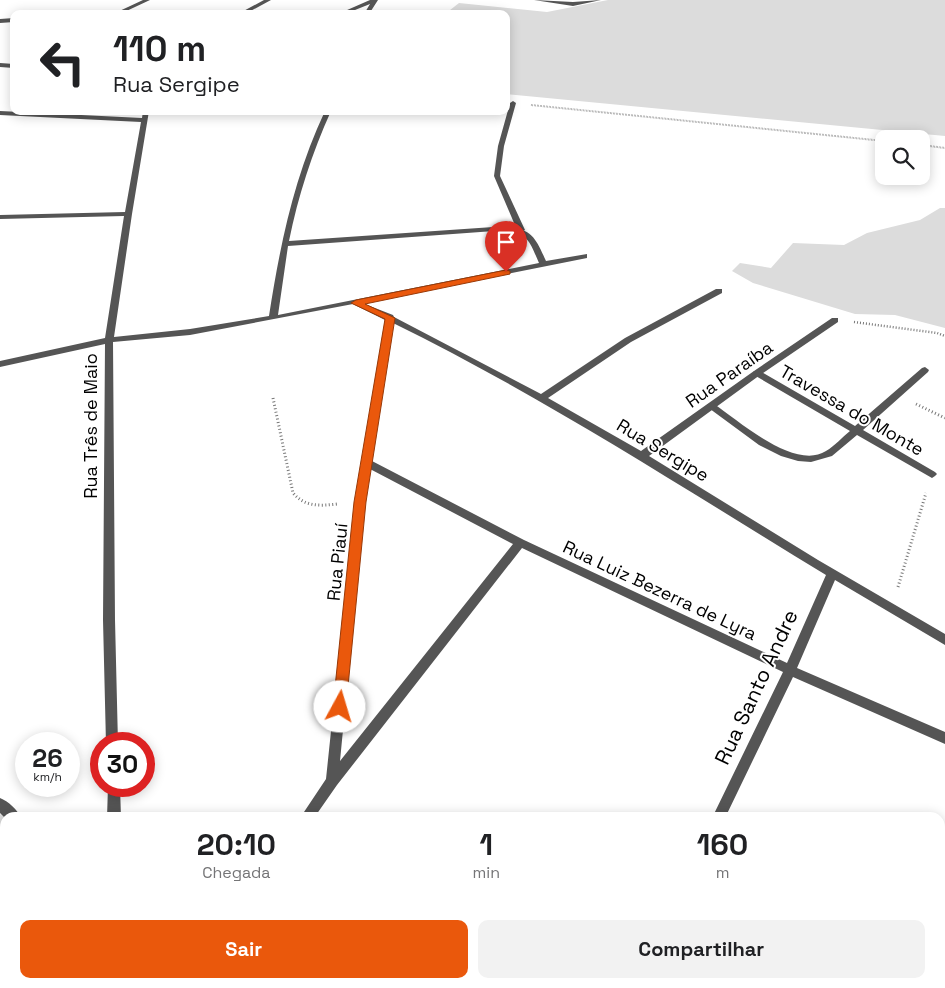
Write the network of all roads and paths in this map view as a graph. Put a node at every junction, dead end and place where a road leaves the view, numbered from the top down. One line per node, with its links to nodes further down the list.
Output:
1 (147, 0): 6 (street)
2 (268, 0): 7 (street)
3 (375, 0): 8 (street)
4 (537, 0): 5 (street)
5 (598, 0)
6 (124, 10)
7 (248, 10)
8 (350, 10)
9 (513, 103): 10 (street); 15 (path)
10 (510, 114)
11 (97, 115): 14 (street)
12 (326, 115): 21 (street)
13 (510, 115): 20 (street)
14 (145, 116): 18 (street, Rua Três de Maio)
15 (875, 140)
16 (930, 146): 17 (path)
17 (945, 148)
18 (128, 214): 19 (street); 30 (street, Rua Três de Maio)
19 (0, 217)
20 (522, 230): 21 (street); 23 (street)
21 (284, 244): 26 (street)
22 (584, 256): 23 (street)
23 (544, 265): 25 (street)
24 (719, 291): 35 (street)
25 (356, 303): 26 (street); 27 (street, Rua Sergipe)
26 (273, 318): 30 (street)
27 (390, 318): 35 (street, Rua Sergipe); 41 (street, Rua Piauí)
28 (835, 320): 29 (path); 33 (street, Rua Paraíba)
29 (945, 336)
30 (108, 340): 31 (street); 49 (street, Rua Três de Maio)
31 (0, 364)
32 (925, 370): 34 (street)
33 (757, 373): 37 (street, Rua Paraíba); 39 (street, Travessa do Monte)
34 (898, 395): 38 (path); 39 (street)
35 (543, 397): 40 (street, Rua Sergipe)
36 (272, 398): 43 (path)
37 (711, 406): 39 (street); 40 (street, Rua Paraíba)
38 (945, 418)
39 (855, 431): 42 (street, Travessa do Monte)
40 (643, 455): 45 (street, Rua Sergipe)
41 (366, 462): 43 (street, Rua Piauí); 44 (street, Rua Luiz Bezerra de Lyra)
42 (932, 474): 46 (path)
43 (360, 502): 51 (street, Rua Piauí)
44 (520, 543): 48 (street, Rua Luiz Bezerra de Lyra); 51 (street)
45 (832, 574): 46 (street, Rua Sergipe); 48 (street, Rua Santo Andre)
46 (892, 607): 47 (street, Rua Sergipe)
47 (945, 640)
48 (790, 670): 50 (street, Rua Luiz Bezerra de Lyra); 55 (street, Rua Santo Andre)
49 (112, 732)
50 (945, 738)
51 (332, 781): 54 (street)
52 (114, 797): 53 (street)
53 (114, 812)
54 (310, 812)
55 (721, 812)

